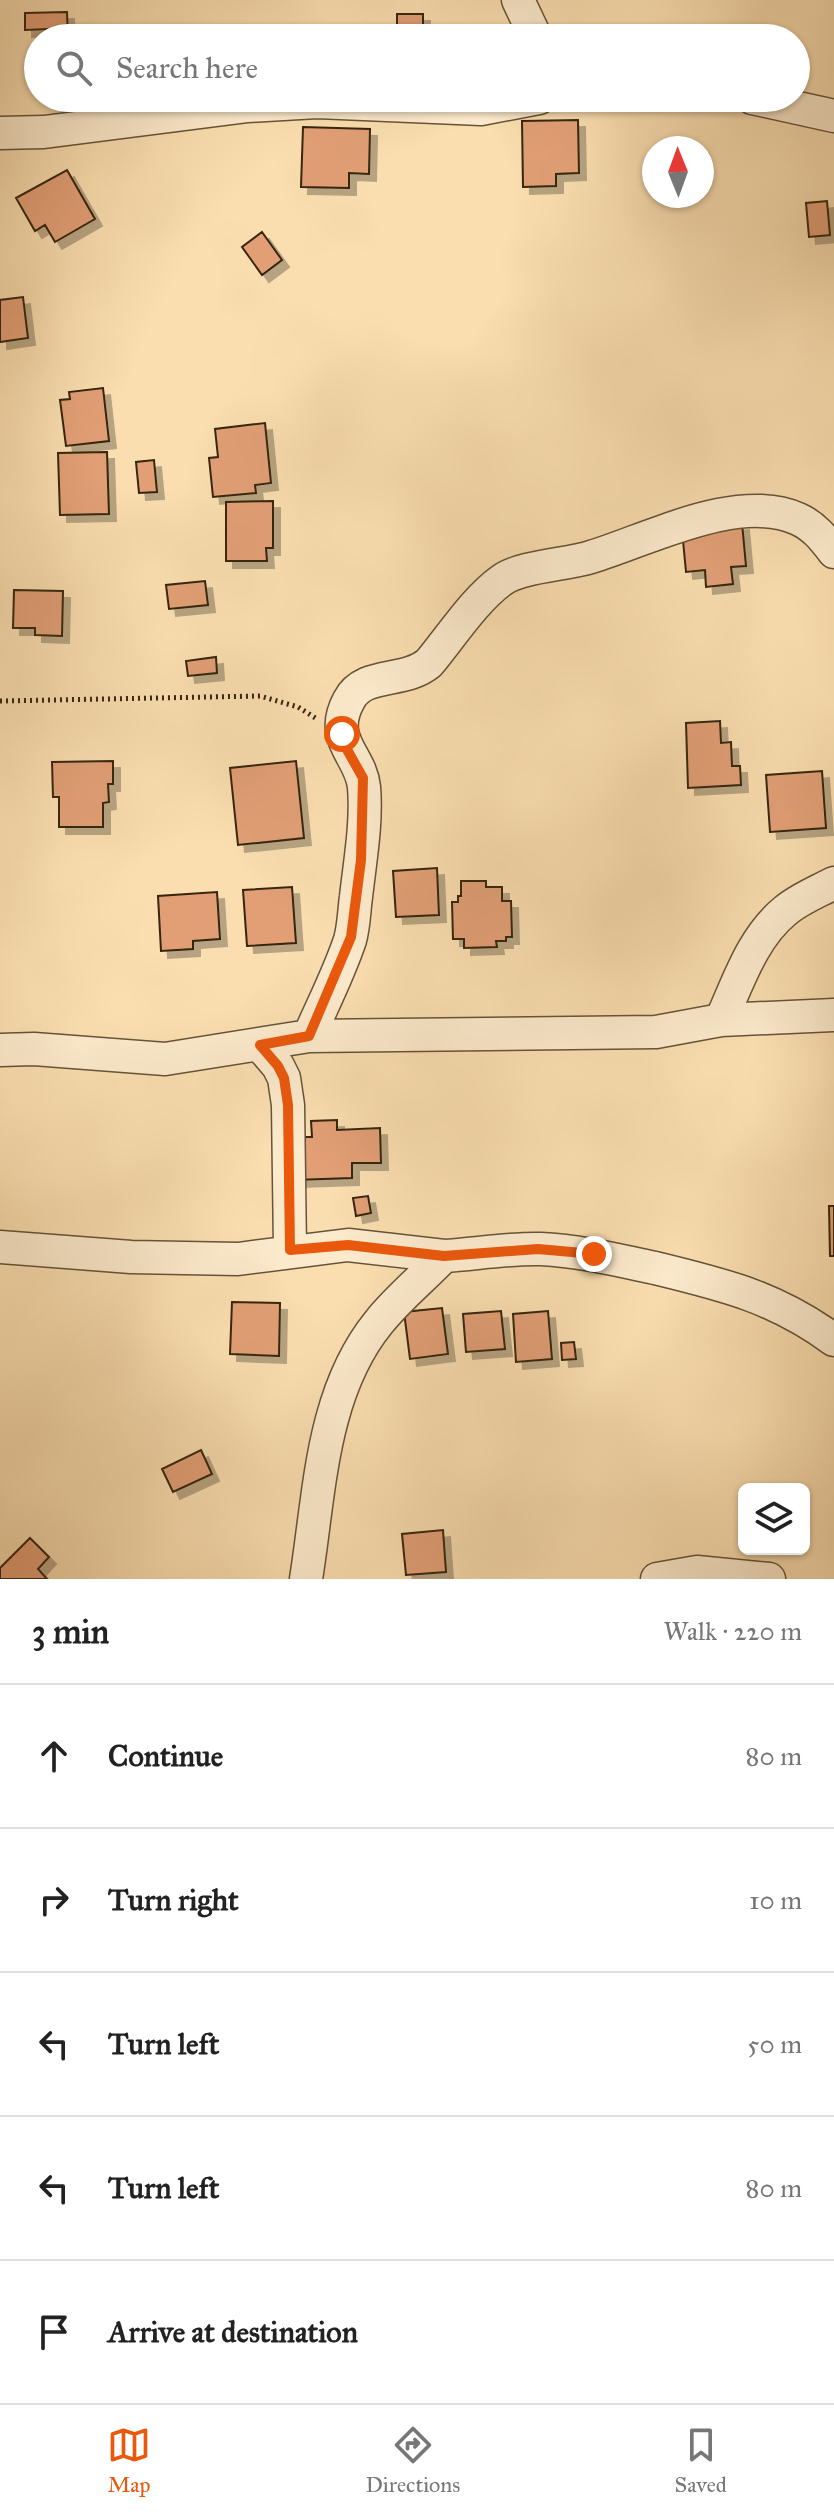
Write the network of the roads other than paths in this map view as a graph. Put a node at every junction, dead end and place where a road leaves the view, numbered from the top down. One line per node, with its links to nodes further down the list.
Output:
1 (518, 0): 2 (street)
2 (529, 24)
3 (810, 111): 5 (street)
4 (205, 112): 6 (street)
5 (834, 116)
6 (0, 133)
7 (834, 552): 11 (street)
8 (834, 883): 10 (street)
9 (834, 1015): 10 (street)
10 (721, 1020): 11 (street)
11 (309, 1036): 12 (street)
12 (260, 1045): 13 (street); 15 (street)
13 (0, 1050)
14 (0, 1247): 15 (street)
15 (290, 1250): 16 (street)
16 (444, 1256): 17 (street); 18 (street)
17 (834, 1340)
18 (306, 1579)
19 (657, 1579): 20 (street)
20 (769, 1579)

